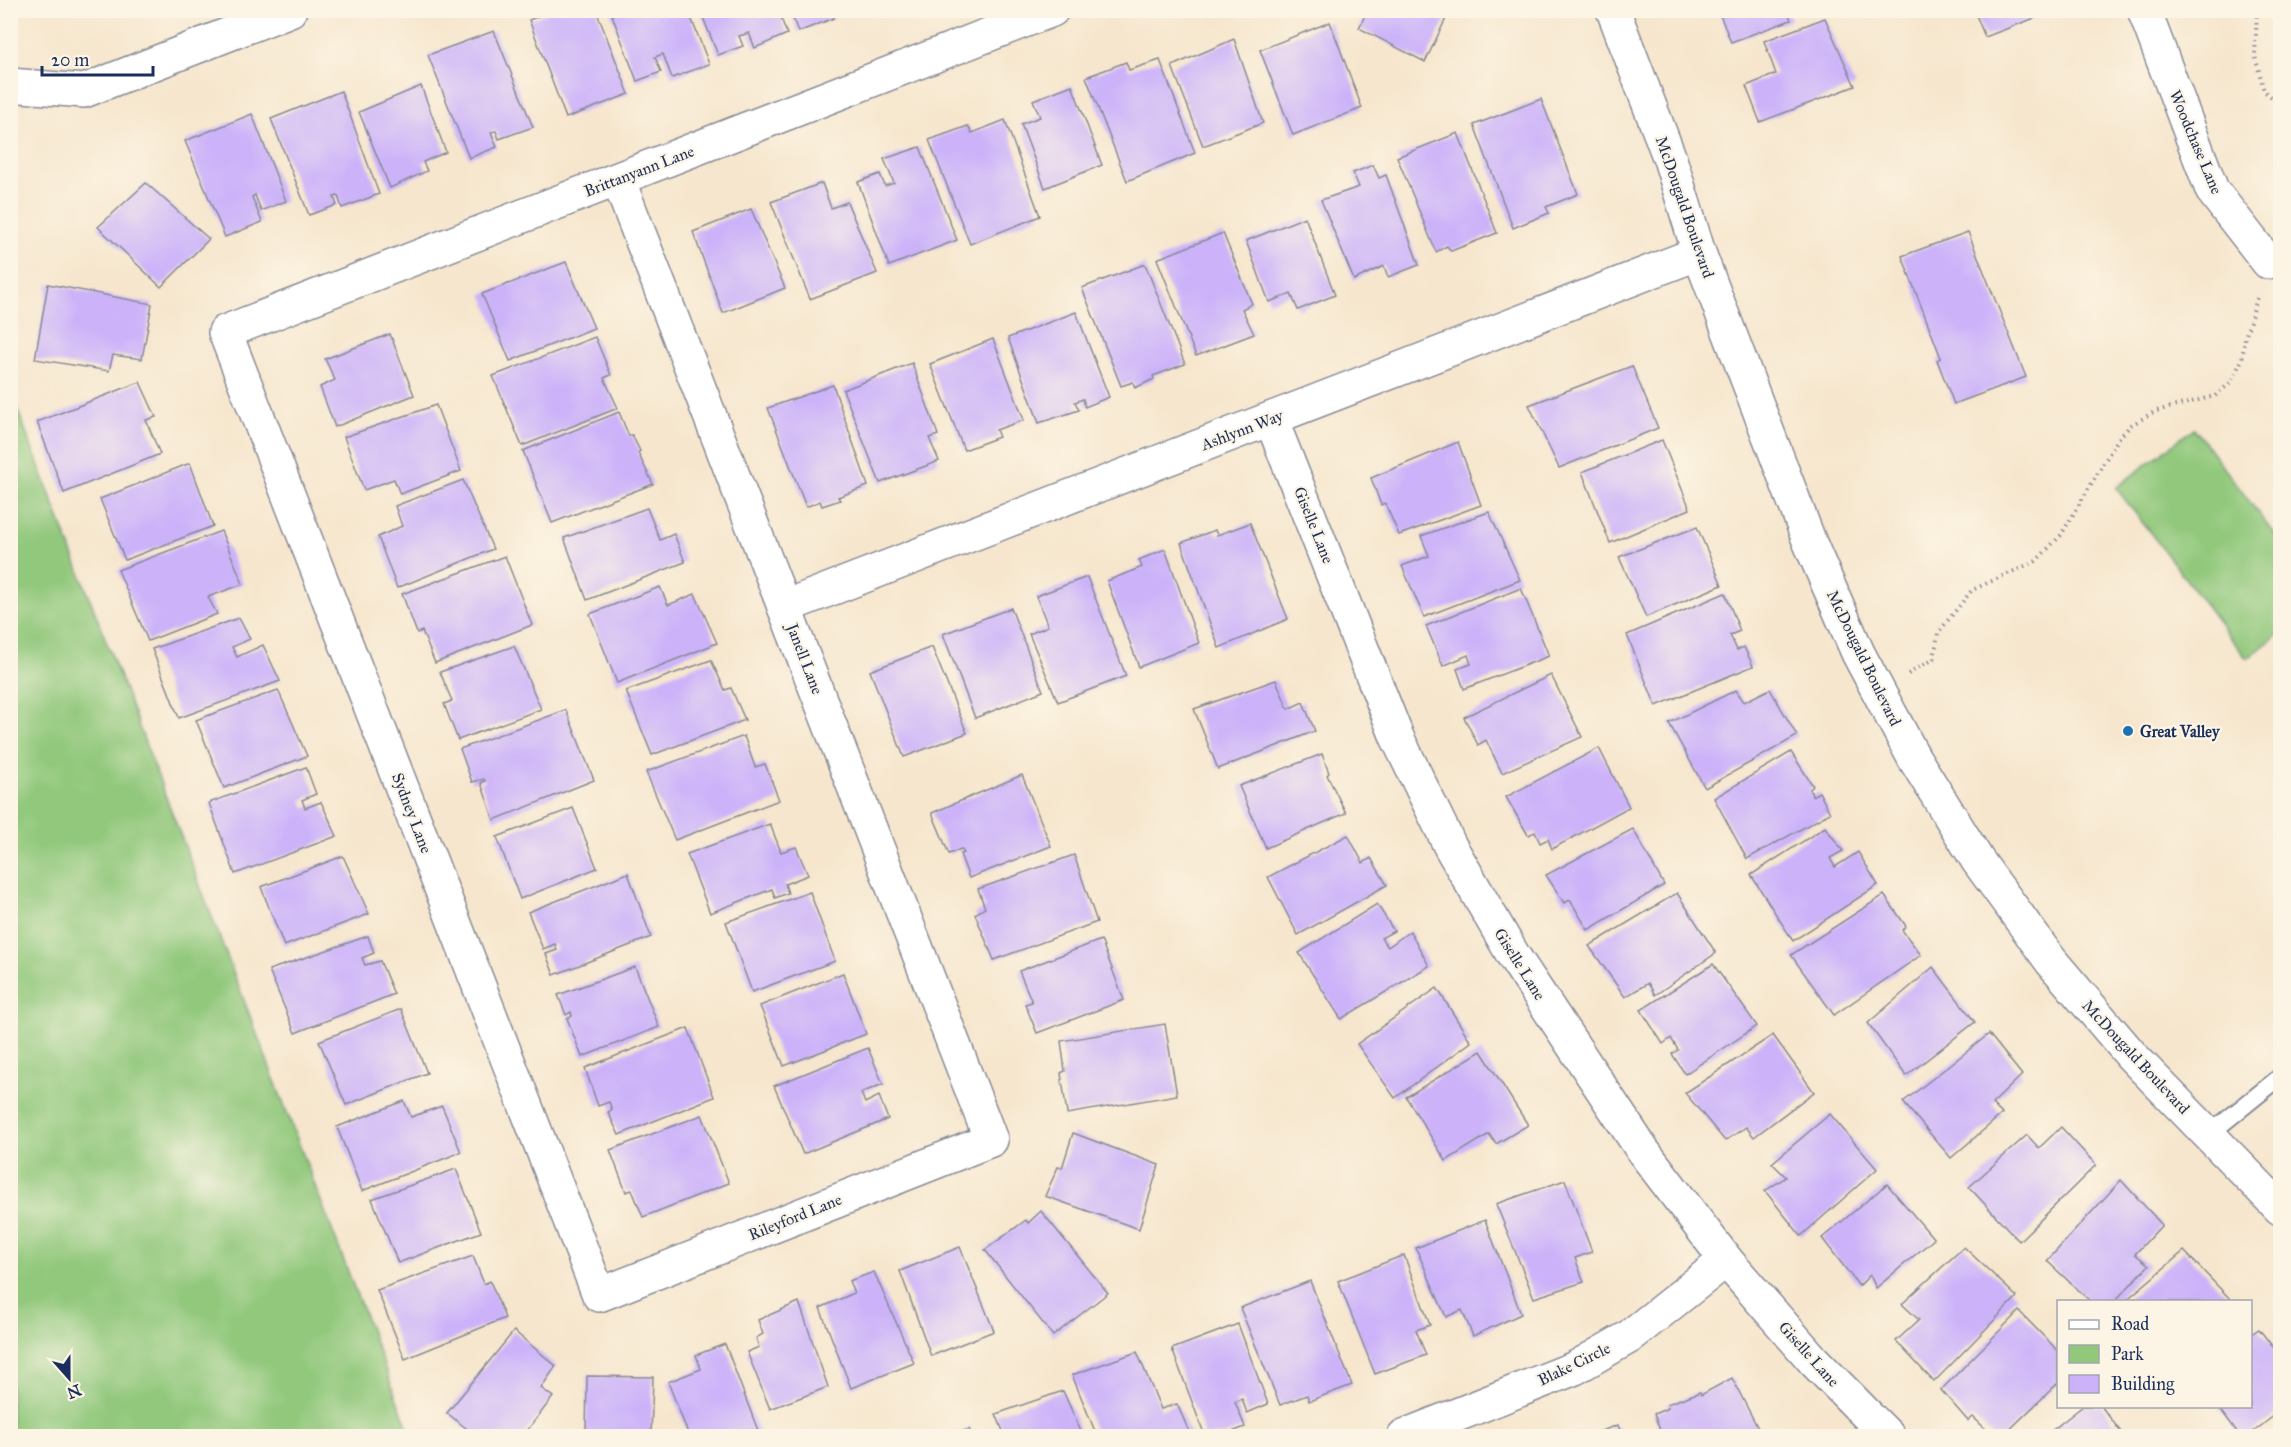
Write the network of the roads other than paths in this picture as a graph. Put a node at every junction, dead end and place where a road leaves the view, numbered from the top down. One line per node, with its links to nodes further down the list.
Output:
1 (290, 10): 5 (street)
2 (1052, 10): 6 (street, Brittanyann Lane)
3 (1613, 10): 7 (street, McDougald Boulevard)
4 (2144, 10): 8 (street, Woodchase Lane)
5 (10, 85)
6 (618, 179): 9 (street, Brittanyann Lane); 11 (street, Janell Lane)
7 (1699, 253): 10 (street, Ashlynn Way); 13 (street, McDougald Boulevard)
8 (2268, 262)
9 (225, 332): 17 (street, Sydney Lane)
10 (1272, 418): 11 (street, Ashlynn Way); 16 (street, Giselle Lane)
11 (784, 608): 14 (street, Janell Lane)
12 (2280, 1077): 13 (lane)
13 (2208, 1134): 15 (street, McDougald Boulevard)
14 (991, 1140): 17 (street, Rileyford Lane)
15 (2280, 1208)
16 (1726, 1260): 18 (street, Blake Circle); 19 (street, Giselle Lane)
17 (599, 1295)
18 (1425, 1433)
19 (1888, 1437)

